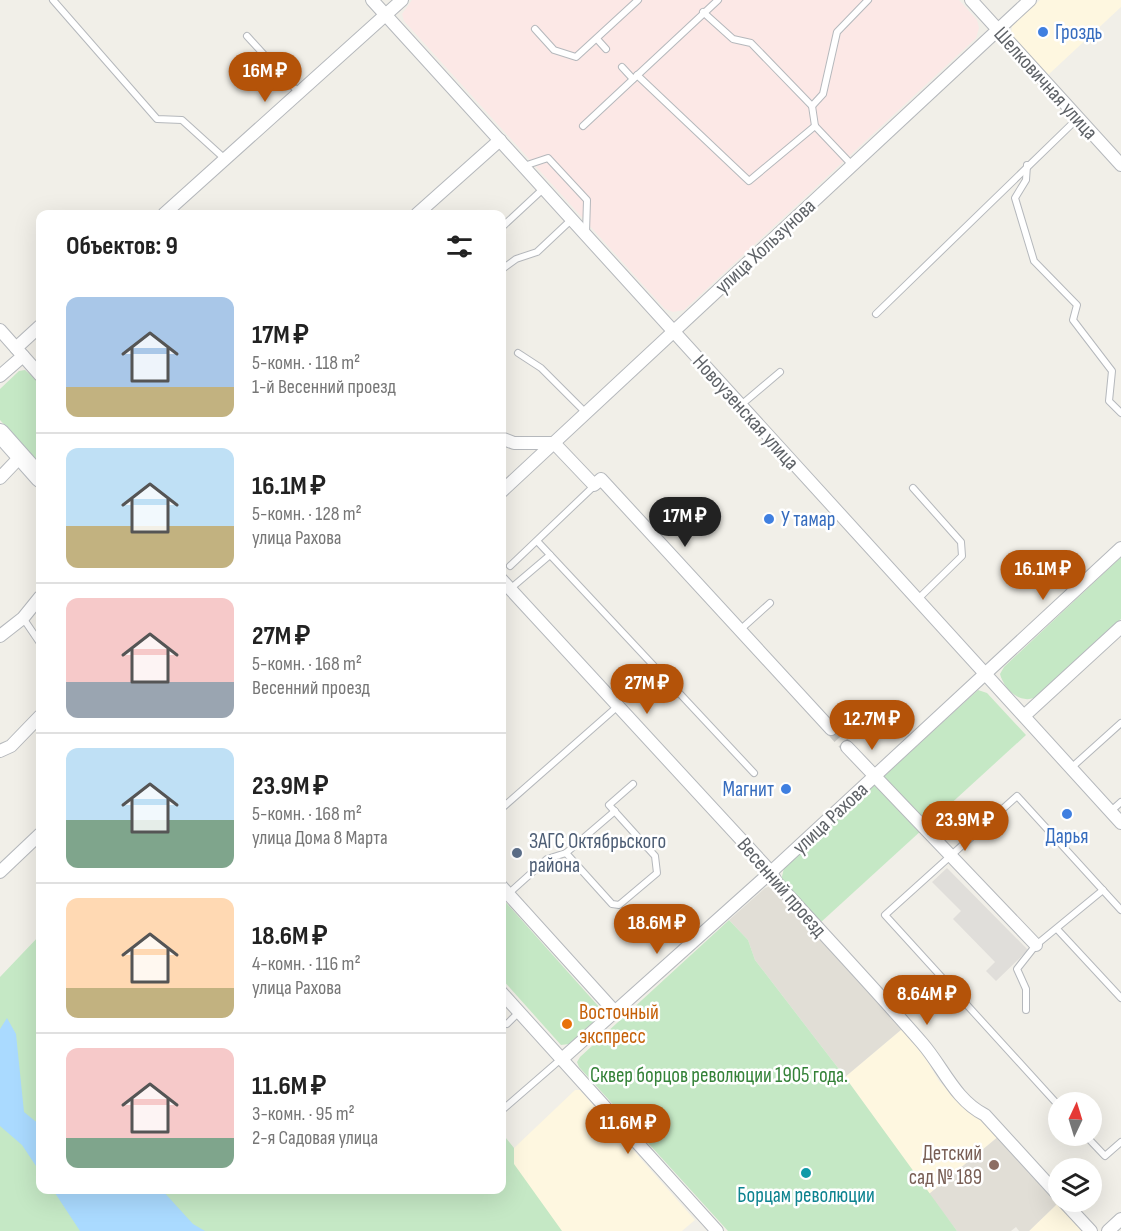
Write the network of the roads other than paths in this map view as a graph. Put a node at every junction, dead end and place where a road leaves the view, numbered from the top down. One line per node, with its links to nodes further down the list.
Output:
1 (53, 0): 24 (lane)
2 (372, 0): 10 (street, Новоузенская улица)
3 (402, 0): 10 (street)
4 (638, 0): 14 (lane)
5 (718, 0): 9 (lane)
6 (868, 0): 19 (lane)
7 (971, 0): 12 (street, Шелковичная улица)
8 (1030, 0): 12 (street, улица Хользунова)
9 (703, 12): 17 (lane); 19 (lane)
10 (385, 14): 18 (street); 23 (street, Новоузенская улица)
11 (535, 29): 14 (lane)
12 (998, 29): 20 (street, Шелковичная улица); 25 (street, улица Хользунова)
13 (247, 36): 18 (lane)
14 (597, 39): 15 (lane)
15 (606, 49)
16 (622, 67): 17 (lane)
17 (635, 77): 21 (lane); 22 (lane)
18 (299, 93): 24 (street)
19 (812, 106): 22 (lane)
20 (1078, 118): 26 (lane); 27 (street, Шелковичная улица)
21 (583, 126)
22 (815, 126): 25 (lane)
23 (500, 140): 28 (street, Новоузенская улица); 31 (street)
24 (225, 159): 30 (street)
25 (852, 165): 39 (street, улица Хользунова)
26 (1027, 165): 36 (lane); 47 (lane)
27 (1121, 165)
28 (524, 166): 29 (street, Новоузенская улица); 34 (lane)
29 (544, 189): 32 (street, Новоузенская улица); 33 (lane)
30 (168, 210)
31 (421, 210)
32 (572, 219): 34 (street, Новоузенская улица); 35 (lane)
33 (506, 223)
34 (586, 235): 39 (street, Новоузенская улица)
35 (506, 266)
36 (876, 314)
37 (0, 330): 40 (street)
38 (36, 331): 40 (street)
39 (673, 331): 45 (street, Новоузенская улица); 46 (street, улица Хользунова)
40 (19, 352): 42 (street); 44 (street)
41 (518, 353): 46 (lane)
42 (36, 371)
43 (780, 372): 45 (lane)
44 (0, 376)
45 (741, 405): 63 (street, Новоузенская улица)
46 (586, 412): 50 (street, улица Хользунова)
47 (1121, 412)
48 (0, 433): 51 (street)
49 (506, 440): 50 (street)
50 (554, 442): 54 (street); 55 (street, улица Хользунова)
51 (21, 456): 52 (street); 53 (street)
52 (36, 473)
53 (0, 478)
54 (594, 485): 57 (lane); 68 (street)
55 (506, 487)
56 (913, 488): 63 (lane)
57 (538, 542): 59 (lane); 60 (lane)
58 (1121, 548): 71 (street, улица Рахова)
59 (550, 555): 61 (lane); 80 (lane)
60 (510, 566)
61 (506, 583)
62 (506, 585): 72 (street, Весенний проезд)
63 (916, 600): 71 (street, Новоузенская улица)
64 (36, 602): 66 (street)
65 (770, 603): 68 (lane)
66 (23, 618): 69 (street); 70 (lane)
67 (1121, 627): 73 (street)
68 (740, 630): 76 (street)
69 (0, 636)
70 (36, 637)
71 (984, 675): 73 (street, Новоузенская улица); 81 (street, улица Рахова)
72 (618, 706): 84 (lane); 92 (street, Весенний проезд)
73 (1024, 716): 79 (street, Новоузенская улица)
74 (36, 720): 78 (street)
75 (1121, 723): 79 (lane)
76 (831, 729)
77 (847, 747): 81 (street)
78 (0, 751)
79 (1071, 768): 86 (street, Новоузенская улица)
80 (754, 773)
81 (875, 776): 90 (street); 92 (street, улица Рахова)
82 (633, 784): 85 (lane)
83 (1121, 802): 86 (lane)
84 (506, 805)
85 (615, 811): 89 (lane); 89 (lane)
86 (1110, 811): 87 (street, Новоузенская улица)
87 (1121, 823)
88 (36, 838): 91 (street)
89 (566, 853): 93 (lane)
90 (950, 857): 94 (lane); 98 (street); 106 (lane)
91 (0, 872)
92 (771, 872): 103 (street, улица Рахова); 110 (street, Весенний проезд)
93 (506, 889)
94 (1102, 890): 96 (lane); 97 (lane)
95 (506, 892): 103 (street)
96 (1121, 910)
97 (1057, 929): 98 (lane); 100 (lane)
98 (1036, 945): 101 (lane)
99 (506, 998): 102 (street)
100 (1121, 998)
101 (1026, 1010)
102 (519, 1012): 104 (lane); 105 (street)
103 (615, 1013): 105 (street, улица Рахова)
104 (507, 1024)
105 (562, 1059): 107 (lane); 113 (street)
106 (1048, 1094)
107 (506, 1108)
108 (1121, 1142): 109 (lane)
109 (1096, 1146)
110 (1048, 1184)
111 (1073, 1212): 114 (street)
112 (1121, 1220): 115 (street)
113 (717, 1231)
114 (1091, 1231)
115 (1108, 1231)

